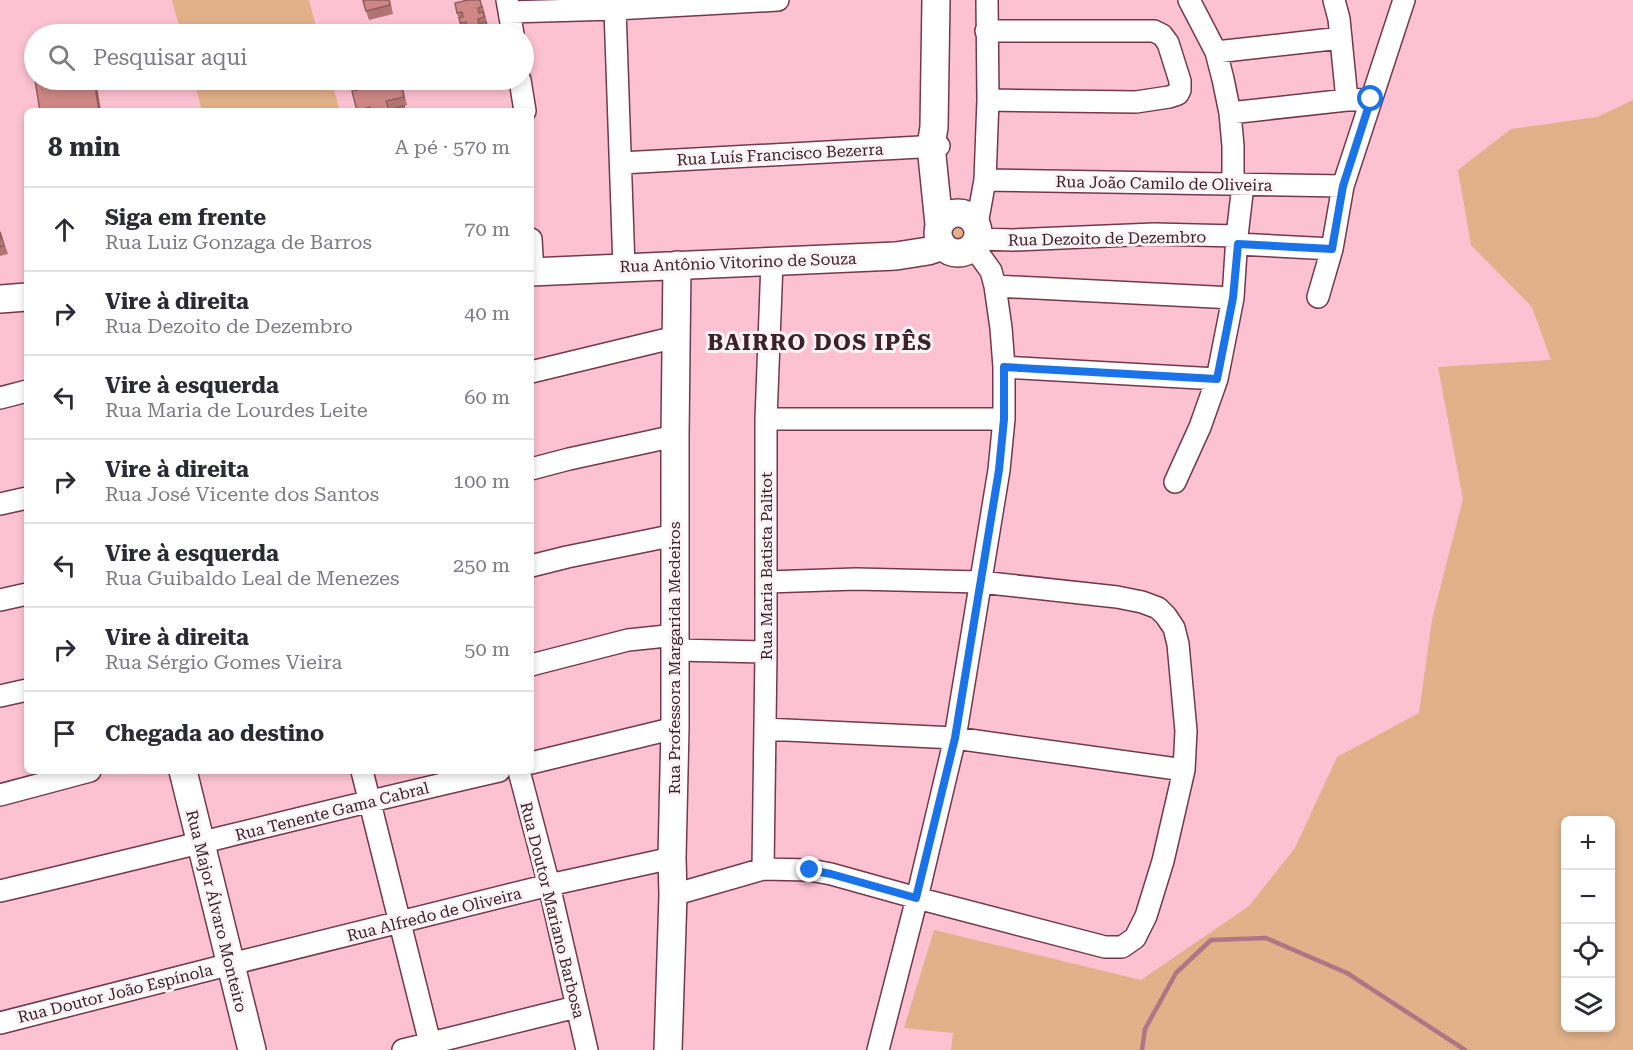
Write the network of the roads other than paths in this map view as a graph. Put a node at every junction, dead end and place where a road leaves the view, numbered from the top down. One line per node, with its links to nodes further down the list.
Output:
1 (778, 0): 8 (street)
2 (936, 0): 19 (main road)
3 (987, 0): 10 (street)
4 (1189, 0): 12 (street)
5 (1334, 0): 11 (street)
6 (1404, 0): 14 (street)
7 (508, 6): 8 (street); 9 (street)
8 (615, 9): 20 (street)
9 (511, 24)
10 (986, 32): 15 (street); 15 (street)
11 (1341, 38): 12 (street); 16 (street)
12 (1216, 52): 18 (street)
13 (522, 90): 17 (street)
14 (1371, 99): 16 (street); 23 (street)
15 (988, 100): 21 (street)
16 (1347, 100): 18 (street)
17 (525, 108)
18 (1230, 113): 22 (street)
19 (935, 140): 20 (street, Rua Luís Francisco Bezerra); 24 (main road); 25 (main road)
20 (621, 163): 30 (street)
21 (985, 180): 22 (street, Rua João Camilo de Oliveira); 24 (street)
22 (1238, 185): 23 (street, Rua João Camilo de Oliveira); 26 (street)
23 (1343, 186): 27 (street)
24 (973, 231): 25 (main road); 25 (main road); 26 (street, Rua Dezoito de Dezembro); 32 (street)
25 (941, 235): 28 (main road, Rua Antônio Vitorino de Souza)
26 (1237, 240): 27 (street, Rua Dezoito de Dezembro); 35 (street)
27 (1332, 249): 34 (street)
28 (772, 262): 29 (main road, Rua Antônio Vitorino de Souza); 43 (street, Rua Maria Batista Palitot)
29 (677, 265): 30 (main road, Rua Antônio Vitorino de Souza); 37 (main road, Rua Professora Margarida Medeiros)
30 (624, 267): 31 (main road, Rua Antônio Vitorino de Souza)
31 (534, 272)
32 (995, 286): 35 (street); 38 (street)
33 (24, 297): 36 (main road)
34 (1318, 297)
35 (1233, 298): 40 (street)
36 (0, 299)
37 (676, 337): 39 (street); 45 (main road, Rua Professora Margarida Medeiros)
38 (1004, 367): 40 (street); 44 (street)
39 (534, 371)
40 (1217, 379): 47 (street)
41 (24, 392): 42 (street)
42 (0, 398)
43 (766, 419): 44 (street); 52 (street, Rua Maria Batista Palitot)
44 (1004, 419): 53 (street)
45 (675, 436): 46 (street); 50 (main road, Rua Professora Margarida Medeiros)
46 (534, 468)
47 (1175, 482)
48 (24, 499): 49 (street)
49 (0, 504)
50 (675, 535): 51 (street); 56 (main road, Rua Professora Margarida Medeiros)
51 (534, 565)
52 (767, 582): 53 (street); 57 (street, Rua Maria Batista Palitot)
53 (980, 582): 63 (street); 65 (street)
54 (24, 595): 55 (street)
55 (0, 600)
56 (676, 643): 57 (street); 58 (street); 61 (main road, Rua Professora Margarida Medeiros)
57 (766, 652): 62 (street, Rua Maria Batista Palitot)
58 (534, 664)
59 (24, 691): 60 (street)
60 (0, 696)
61 (675, 728): 64 (street); 74 (main road, Rua Professora Margarida Medeiros)
62 (765, 729): 63 (street); 75 (street, Rua Maria Batista Palitot)
63 (955, 738): 65 (street); 79 (street)
64 (534, 763)
65 (1184, 770): 79 (street)
66 (79, 774): 71 (street)
67 (184, 774): 73 (main road, Rua Major Álvaro Monteiro)
68 (363, 774): 72 (street)
69 (486, 774): 72 (street, Rua Tenente Gama Cabral)
70 (520, 774): 76 (street, Rua Doutor Mariano Barbosa)
71 (0, 795)
72 (370, 801): 73 (street, Rua Tenente Gama Cabral); 80 (street)
73 (200, 844): 77 (street, Rua Tenente Gama Cabral); 81 (main road, Rua Major Álvaro Monteiro)
74 (672, 858): 76 (street, Rua Alfredo de Oliveira); 78 (main road, Rua Professora Margarida Medeiros)
75 (763, 869): 78 (street); 79 (street)
76 (549, 885): 80 (street, Rua Alfredo de Oliveira); 82 (street, Rua Doutor Mariano Barbosa)
77 (0, 891)
78 (673, 895): 88 (main road, Rua Professora Margarida Medeiros)
79 (916, 898): 89 (street)
80 (399, 923): 81 (street, Rua Alfredo de Oliveira); 84 (street)
81 (231, 964): 83 (street, Rua Doutor João Espínola); 85 (main road, Rua Major Álvaro Monteiro)
82 (576, 1007): 84 (street); 87 (street, Rua Doutor Mariano Barbosa)
83 (0, 1023)
84 (430, 1043): 86 (street)
85 (252, 1050)
86 (403, 1050)
87 (587, 1050)
88 (668, 1050)
89 (878, 1050)

